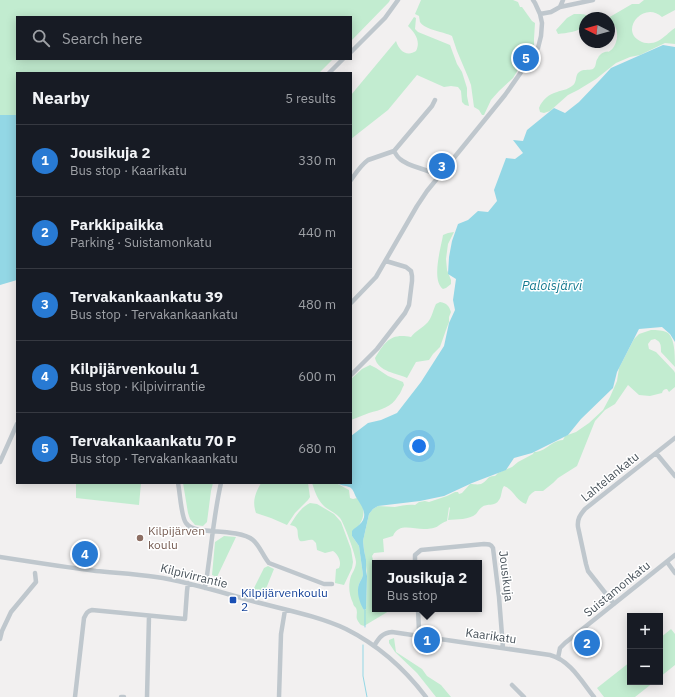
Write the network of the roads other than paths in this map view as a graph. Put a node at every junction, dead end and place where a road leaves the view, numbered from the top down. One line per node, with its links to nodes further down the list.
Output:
1 (398, 0): 7 (street)
2 (532, 0): 6 (street)
3 (562, 0): 5 (street)
4 (593, 0): 5 (street)
5 (560, 7): 6 (street)
6 (540, 14): 12 (street)
7 (352, 51)
8 (343, 60): 9 (street)
9 (330, 72)
10 (435, 100): 11 (street)
11 (394, 151): 12 (street); 13 (street)
12 (438, 176): 14 (street)
13 (352, 178)
14 (386, 261): 15 (street); 16 (street)
15 (352, 303)
16 (352, 373)
17 (16, 426): 20 (street)
18 (675, 438): 19 (street, Lahtelankatu)
19 (656, 453): 21 (street); 34 (street, Lahtelankatu)
20 (0, 462)
21 (675, 476)
22 (178, 484): 24 (street)
23 (221, 484): 24 (street)
24 (213, 532): 32 (street); 33 (street)
25 (675, 555): 28 (street, Suistamonkatu)
26 (0, 557): 31 (street, Kilpivirrantie)
27 (415, 560): 41 (street, Jousikuja)
28 (667, 562): 29 (street); 34 (street, Suistamonkatu)
29 (675, 573)
30 (36, 574): 39 (street)
31 (188, 583): 33 (street, Kilpivirrantie); 37 (street)
32 (332, 584)
33 (205, 588): 35 (street, Kilpivirrantie)
34 (614, 604): 42 (street, Suistamonkatu)
35 (285, 610): 40 (street, Kilpivirrantie); 46 (street)
36 (418, 612): 38 (street)
37 (150, 616): 44 (street); 45 (street)
38 (419, 636): 40 (street, Kaarikatu); 41 (street, Kaarikatu)
39 (0, 639)
40 (374, 646): 47 (street, Kilpivirrantie)
41 (503, 648): 42 (street, Kaarikatu)
42 (558, 658): 49 (street, Kaarikatu)
43 (512, 685): 48 (street)
44 (75, 697)
45 (147, 697)
46 (279, 697)
47 (426, 697)
48 (524, 697)
49 (594, 697)

